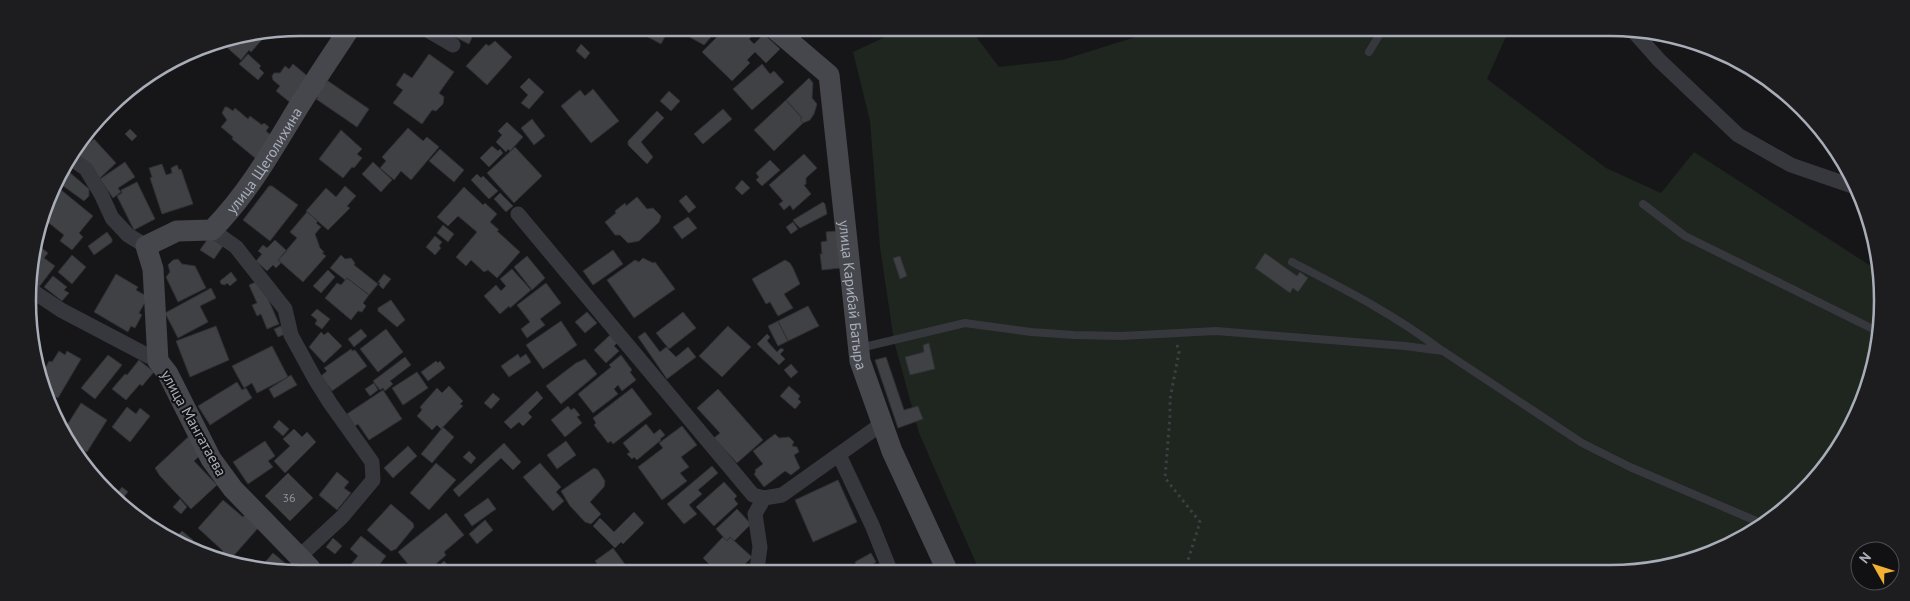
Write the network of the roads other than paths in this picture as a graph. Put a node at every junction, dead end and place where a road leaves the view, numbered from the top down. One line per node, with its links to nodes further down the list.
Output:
1 (345, 36): 12 (street, улица Щеголихина)
2 (438, 36): 6 (street)
3 (782, 36): 17 (street, улица Карибай Батыра)
4 (1378, 36): 7 (lane)
5 (1639, 38): 9 (street)
6 (453, 45)
7 (1369, 52)
8 (76, 162): 13 (street)
9 (1846, 184)
10 (1643, 204): 16 (lane)
11 (518, 214): 22 (street)
12 (212, 230): 13 (street); 24 (street)
13 (146, 246): 19 (street)
14 (1292, 262): 18 (lane)
15 (36, 294): 19 (street, улица Мангатаева)
16 (1872, 328)
17 (860, 348): 18 (lane); 20 (street, улица Карибай Батыра)
18 (1443, 351): 23 (lane)
19 (158, 361): 24 (street, улица Мангатаева)
20 (883, 423): 21 (street); 27 (street, улица Карибай Батыра)
21 (839, 455): 22 (street); 26 (street)
22 (764, 498): 25 (street)
23 (1754, 521)
24 (305, 562)
25 (758, 565)
26 (888, 565)
27 (945, 565)

